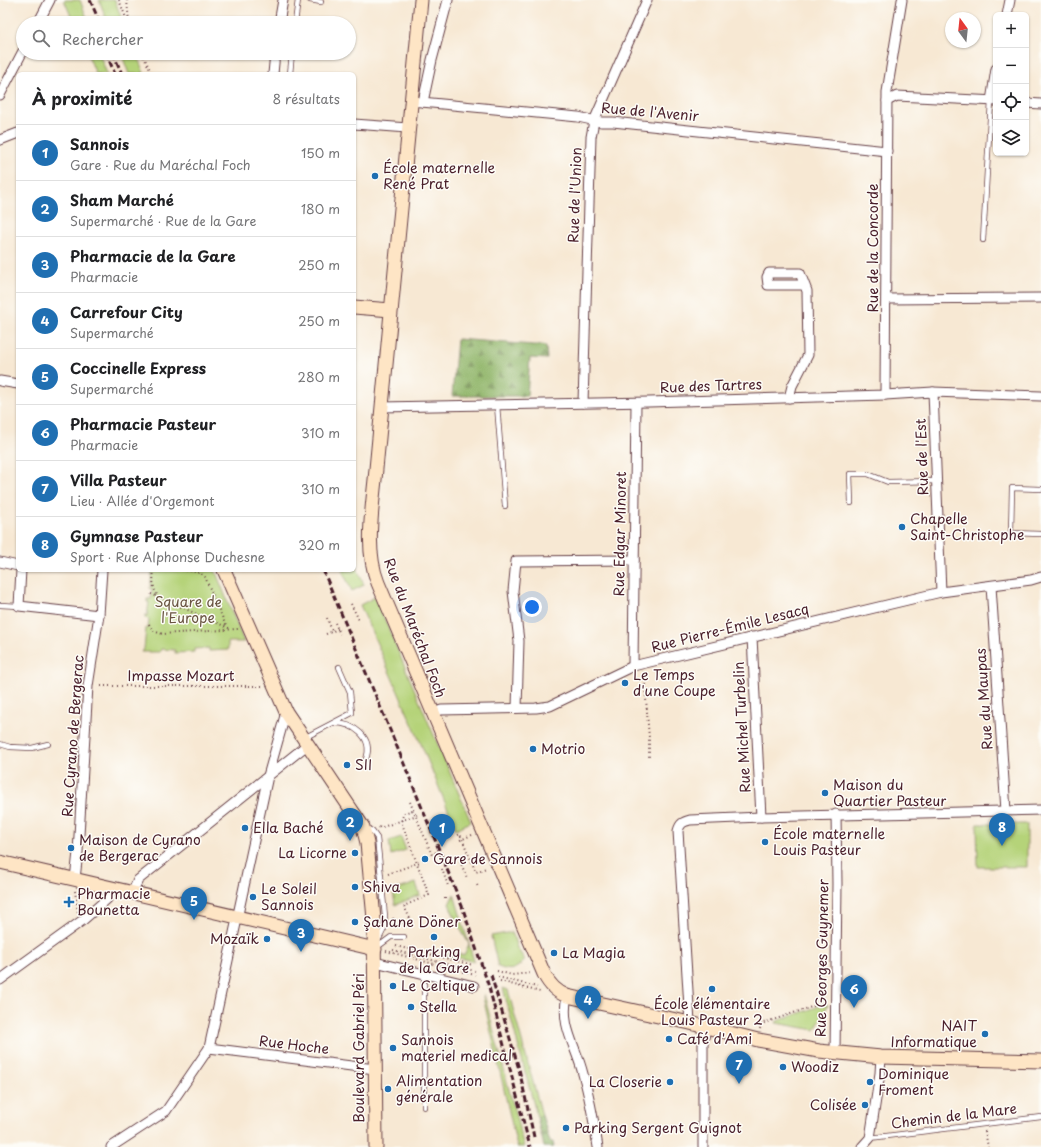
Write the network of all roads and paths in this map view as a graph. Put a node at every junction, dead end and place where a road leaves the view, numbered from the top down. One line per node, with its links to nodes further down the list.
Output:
1 (50, 0): 14 (street)
2 (119, 0): 15 (path)
3 (127, 0): 16 (path)
4 (282, 0): 17 (street)
5 (298, 0): 18 (lane)
6 (310, 0): 12 (lane)
7 (421, 0): 29 (main road, Rue du Maréchal Foch)
8 (448, 0): 29 (street)
9 (647, 0): 33 (street, Rue de l'Union)
10 (902, 0): 27 (street, Rue de la Concorde)
11 (1010, 0): 13 (street)
12 (321, 2)
13 (1008, 12)
14 (42, 16)
15 (126, 16)
16 (128, 16)
17 (281, 16)
18 (296, 16)
19 (18, 60): 26 (street)
20 (145, 60): 23 (path)
21 (274, 60): 24 (street)
22 (291, 60): 25 (lane)
23 (151, 72)
24 (273, 72)
25 (290, 72)
26 (0, 95)
27 (887, 101): 28 (street); 38 (street, Rue de la Concorde)
28 (993, 101)
29 (417, 102): 33 (street, Rue de l'Avenir); 35 (main road, Rue du Maréchal Foch)
30 (1029, 103): 31 (street)
31 (1041, 104)
32 (993, 114): 39 (lane)
33 (594, 121): 38 (street, Rue de l'Avenir); 51 (street, Rue de l'Union)
34 (356, 124): 35 (street)
35 (408, 128): 44 (main road, Rue du Maréchal Foch)
36 (16, 134): 37 (street)
37 (0, 140)
38 (887, 151): 42 (street, Rue de la Concorde)
39 (983, 240)
40 (804, 285): 50 (street)
41 (1041, 298): 42 (street)
42 (887, 299): 48 (street, Rue de la Concorde)
43 (356, 307): 44 (main road)
44 (391, 310): 54 (main road, Rue du Maréchal Foch)
45 (0, 381): 46 (street)
46 (16, 384)
47 (933, 392): 48 (street, Rue des Tartres); 49 (street, Rue des Tartres); 55 (street, Rue de l'Est)
48 (885, 395): 50 (street, Rue des Tartres)
49 (1041, 396)
50 (789, 398): 52 (street, Rue des Tartres)
51 (583, 403): 52 (street, Rue des Tartres); 53 (street, Rue des Tartres)
52 (636, 403): 60 (street, Rue Edgar Minoret)
53 (497, 405): 54 (street, Rue des Tartres); 58 (lane)
54 (382, 407): 96 (main road, Rue du Maréchal Foch)
55 (937, 481): 57 (lane); 70 (street, Rue de l'Est)
56 (1041, 489): 59 (lane)
57 (851, 503)
58 (505, 506)
59 (1041, 534)
60 (634, 560): 90 (street, Rue Edgar Minoret); 94 (street)
61 (0, 562): 62 (street)
62 (16, 566)
63 (21, 572): 75 (street)
64 (102, 572): 76 (street, Rue Cyrano de Bergerac)
65 (154, 572): 72 (path)
66 (195, 572): 82 (path)
67 (225, 572): 81 (main road)
68 (1041, 577): 69 (street, Rue Pierre-Émile Lesacq)
69 (991, 586): 70 (street, Rue Pierre-Émile Lesacq); 107 (street, Rue du Maupas)
70 (942, 592): 88 (street, Rue Pierre-Émile Lesacq)
71 (151, 594): 72 (path)
72 (159, 597): 82 (path)
73 (352, 604): 78 (path)
74 (0, 605): 75 (lane)
75 (19, 606): 76 (street)
76 (99, 615): 93 (street, Rue Cyrano de Bergerac)
77 (327, 618): 85 (path)
78 (358, 620)
79 (335, 623): 84 (path)
80 (148, 624): 83 (path)
81 (248, 625): 83 (path); 92 (main road)
82 (227, 627): 83 (path)
83 (232, 629)
84 (338, 629): 85 (path); 87 (path)
85 (332, 631): 86 (path)
86 (326, 634)
87 (340, 634)
88 (752, 637): 89 (street, Rue Pierre-Émile Lesacq); 110 (street, Rue Michel Turbelin)
89 (644, 663): 90 (street, Rue Pierre-Émile Lesacq); 101 (path)
90 (633, 666): 94 (street, Rue Pierre-Émile Lesacq)
91 (339, 667): 97 (lane)
92 (273, 683): 93 (path, Impasse Mozart); 95 (main road)
93 (88, 686): 125 (street, Rue Cyrano de Bergerac)
94 (517, 708): 96 (street, Rue Pierre-Émile Lesacq)
95 (286, 712): 98 (main road); 103 (street)
96 (432, 714): 151 (main road, Rue du Maréchal Foch)
97 (332, 722): 98 (lane); 102 (lane)
98 (305, 742): 103 (street); 112 (main road)
99 (0, 744): 100 (lane)
100 (48, 744)
101 (649, 757)
102 (366, 759)
103 (268, 776): 128 (street); 130 (street)
104 (410, 802): 105 (path)
105 (413, 810): 109 (path); 111 (path)
106 (1041, 810): 107 (street)
107 (1006, 811): 108 (street)
108 (836, 814): 110 (street); 152 (street, Rue Georges Guynemer)
109 (416, 815): 111 (path); 116 (path)
110 (761, 817): 153 (street)
111 (401, 821): 112 (path); 120 (path)
112 (368, 826): 137 (main road, Boulevard Gabriel Péri)
113 (458, 835): 115 (path)
114 (466, 837): 115 (path)
115 (461, 839): 122 (path)
116 (432, 855)
117 (460, 861): 124 (path)
118 (0, 862): 125 (main road)
119 (420, 862): 120 (path)
120 (417, 863): 123 (path); 132 (path)
121 (442, 869): 126 (path)
122 (476, 872)
123 (388, 874)
124 (467, 878)
125 (75, 880): 127 (main road); 131 (path)
126 (448, 886)
127 (111, 888): 128 (main road); 131 (street)
128 (132, 893): 130 (main road)
129 (393, 915): 132 (path)
130 (238, 917): 137 (main road); 156 (street)
131 (83, 920): 148 (street)
132 (395, 926): 133 (path)
133 (396, 932)
134 (404, 937): 137 (lane)
135 (397, 940): 136 (path)
136 (395, 945): 138 (path); 141 (path)
137 (375, 948): 139 (path); 140 (main road, Boulevard Gabriel Péri)
138 (393, 950): 139 (path); 142 (path)
139 (392, 953): 146 (path)
140 (375, 962): 145 (street); 160 (main road, Boulevard Gabriel Péri)
141 (473, 965)
142 (475, 971)
143 (497, 971): 144 (path)
144 (531, 973)
145 (424, 974): 150 (street); 161 (lane)
146 (476, 975)
147 (498, 977): 149 (path)
148 (0, 980)
149 (500, 981)
150 (474, 986)
151 (567, 996): 153 (main road); 167 (street)
152 (836, 999): 155 (path); 157 (street, Rue Georges Guynemer)
153 (690, 1023): 154 (main road)
154 (706, 1027): 155 (main road); 168 (street)
155 (758, 1040): 157 (main road)
156 (209, 1048): 160 (street, Rue Hoche); 165 (street)
157 (835, 1053): 158 (main road)
158 (881, 1057): 159 (main road); 164 (street)
159 (1041, 1061)
160 (375, 1069): 166 (main road, Boulevard Gabriel Péri)
161 (424, 1107)
162 (1041, 1116): 163 (lane, Chemin de la Mare)
163 (984, 1124): 164 (lane, Chemin de la Mare); 170 (path)
164 (870, 1138): 169 (street)
165 (111, 1147)
166 (376, 1147)
167 (598, 1147)
168 (703, 1147)
169 (862, 1147)
170 (988, 1147)

